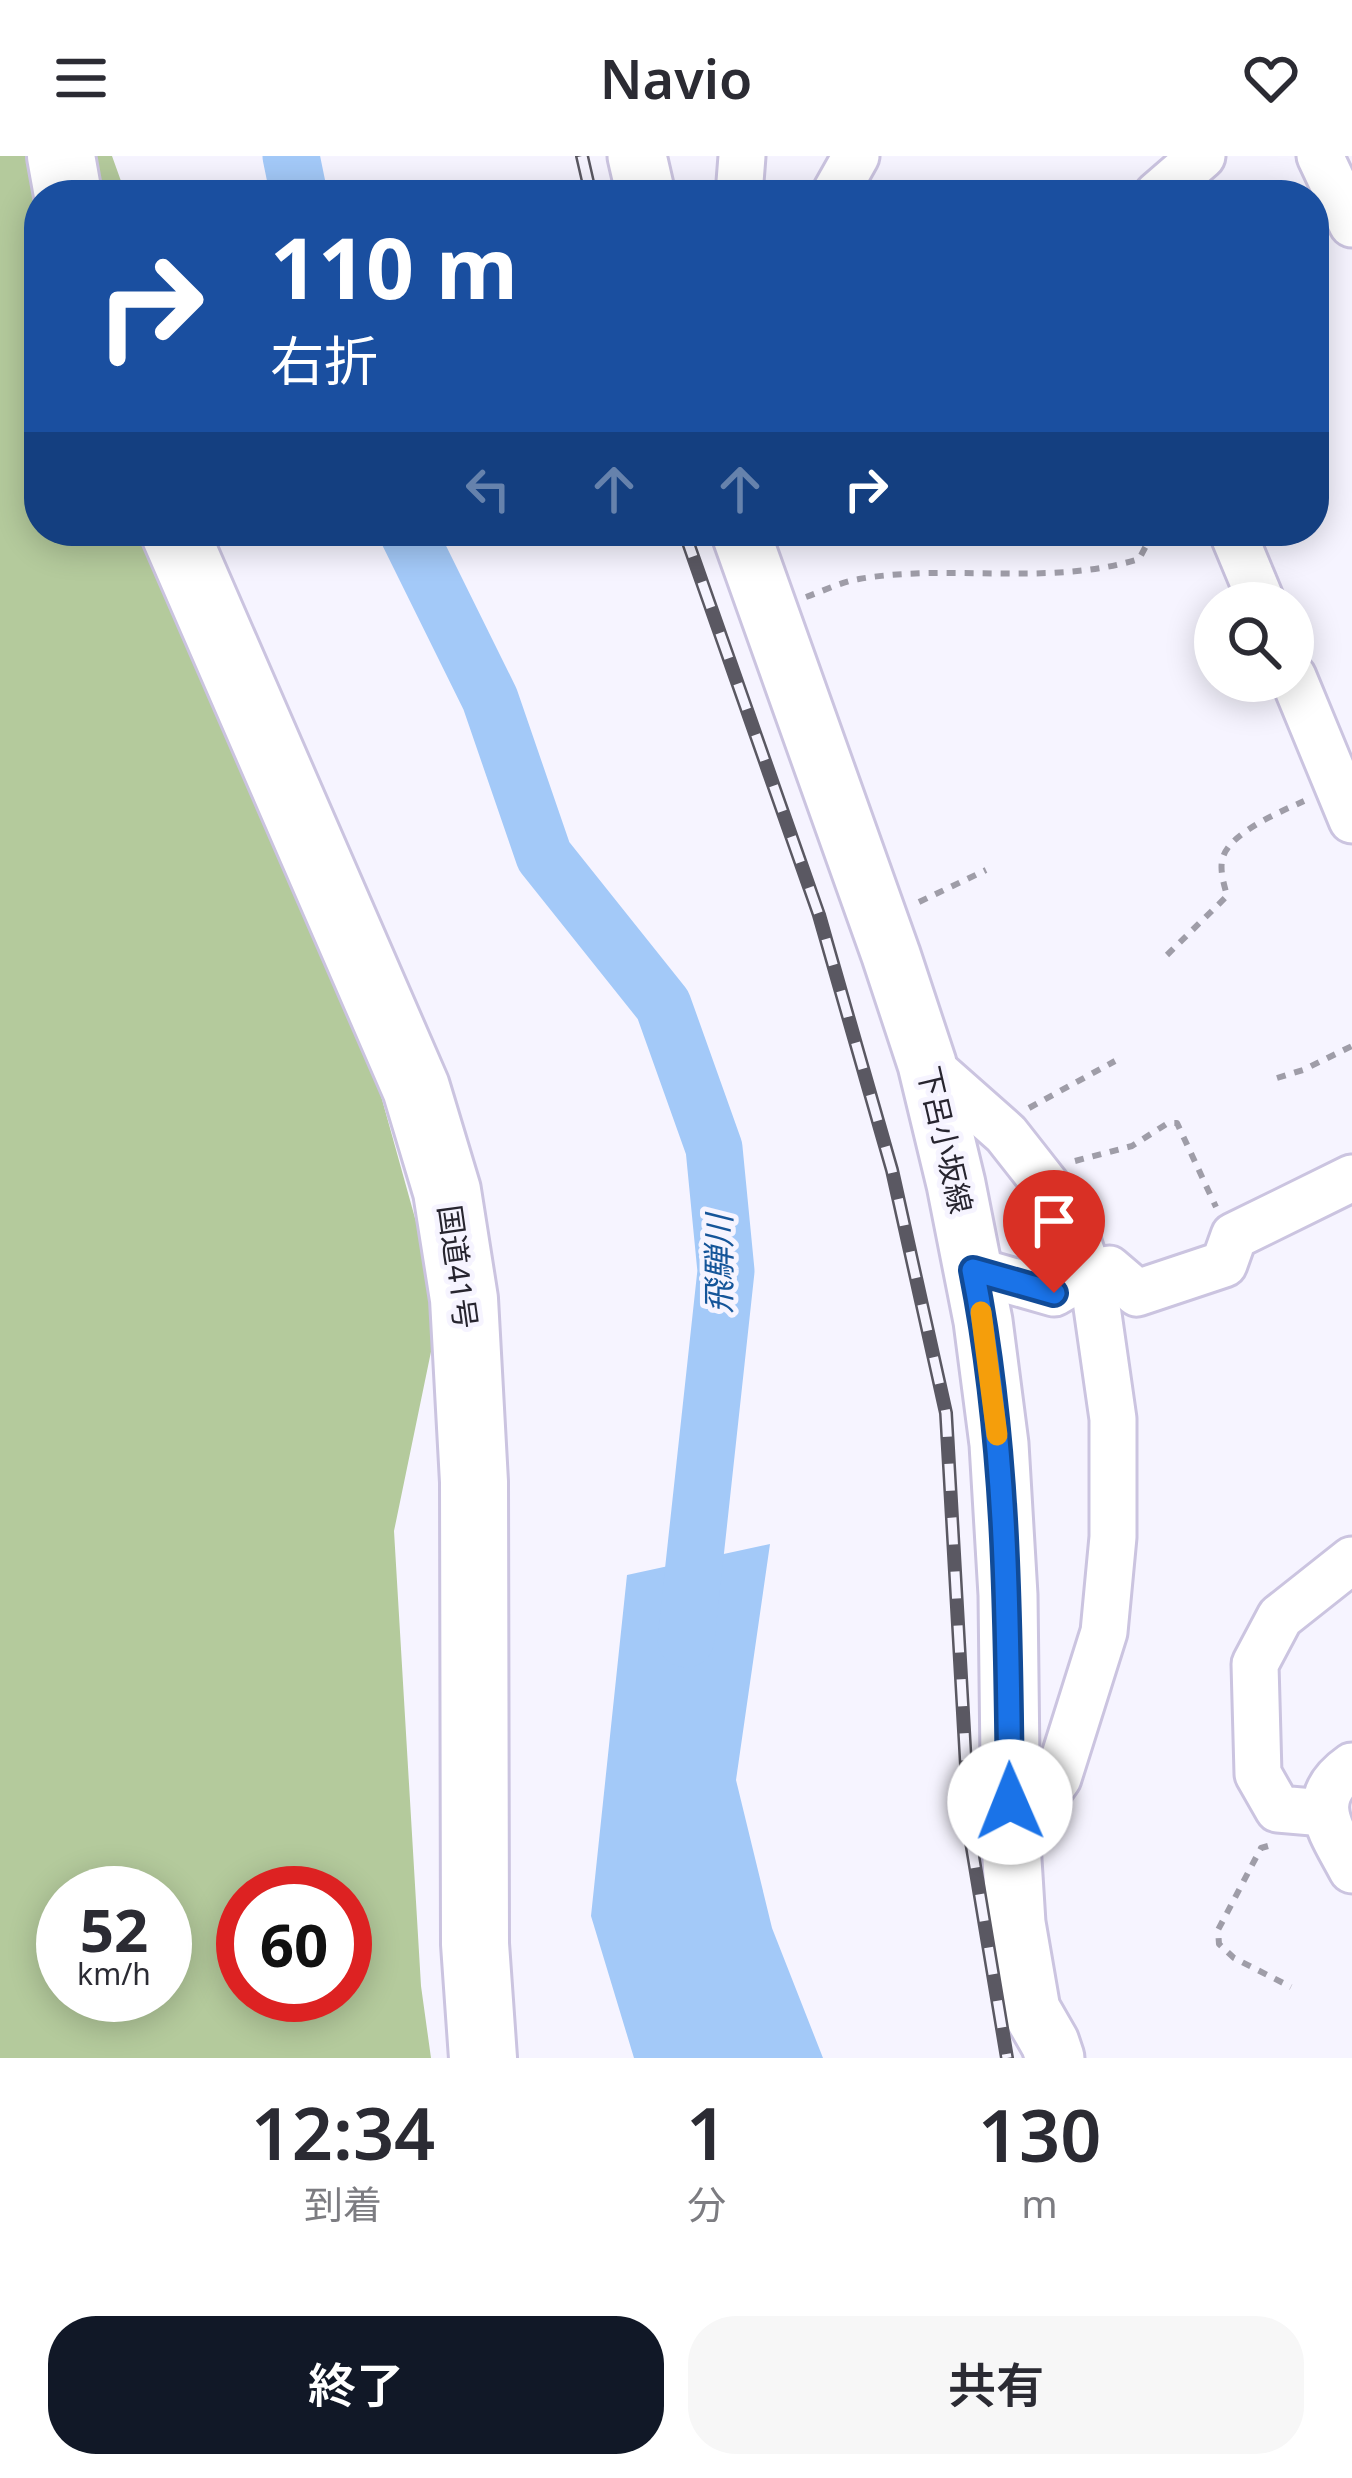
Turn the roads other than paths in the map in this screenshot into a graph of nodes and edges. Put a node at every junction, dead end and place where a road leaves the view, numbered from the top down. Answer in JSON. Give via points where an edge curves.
{"nodes":[{"id":1,"x":1202,"y":156,"type":"edge"},
{"id":2,"x":1320,"y":156,"type":"edge"},
{"id":3,"x":1174,"y":180,"type":"edge"},
{"id":4,"x":1352,"y":224,"type":"edge"},
{"id":5,"x":181,"y":546,"type":"edge"},
{"id":6,"x":745,"y":546,"type":"edge"},
{"id":7,"x":1238,"y":546,"type":"edge"},
{"id":8,"x":1253,"y":582,"type":"edge"},
{"id":9,"x":1303,"y":702,"type":"edge"},
{"id":10,"x":1345,"y":803,"type":"edge"},
{"id":11,"x":927,"y":1064,"type":"junction"},
{"id":12,"x":1352,"y":1178,"type":"edge"},
{"id":13,"x":973,"y":1270,"type":"junction"},
{"id":14,"x":1088,"y":1273,"type":"junction"},
{"id":15,"x":1352,"y":1560,"type":"edge"},
{"id":16,"x":1352,"y":1766,"type":"edge"},
{"id":17,"x":1011,"y":1844,"type":"junction"},
{"id":18,"x":1340,"y":1845,"type":"edge"},
{"id":19,"x":1064,"y":2053,"type":"edge"},
{"id":20,"x":483,"y":2058,"type":"edge"}],
"edges":[{"from":1,"to":3,"type":"street"},
{"from":2,"to":4,"type":"street"},
{"from":5,"to":20,"type":"highway","name":"国道41号","via":[[416,1088],[447,1192],[464,1299],[474,1483],[475,1944]]},
{"from":6,"to":11,"type":"main road","name":"下呂小坂線"},
{"from":7,"to":8,"type":"street"},
{"from":9,"to":10,"type":"street"},
{"from":11,"to":13,"type":"main road","name":"下呂小坂線"},
{"from":11,"to":14,"type":"street","via":[[999,1128],[1068,1213]]},
{"from":12,"to":14,"type":"street","via":[[1234,1236],[1224,1264],[1138,1293],[1108,1269]]},
{"from":13,"to":14,"type":"street","via":[[1054,1293]]},
{"from":13,"to":17,"type":"main road","name":"下呂小坂線","via":[[1000,1466]]},
{"from":14,"to":17,"type":"street","via":[[1113,1419],[1104,1632],[1058,1778]]},
{"from":15,"to":18,"type":"street","via":[[1280,1617],[1255,1664],[1258,1774],[1278,1809]]},
{"from":16,"to":18,"type":"street","via":[[1326,1793]]},
{"from":17,"to":19,"type":"main road","name":"下呂小坂線","via":[[1030,2009]]}]}
